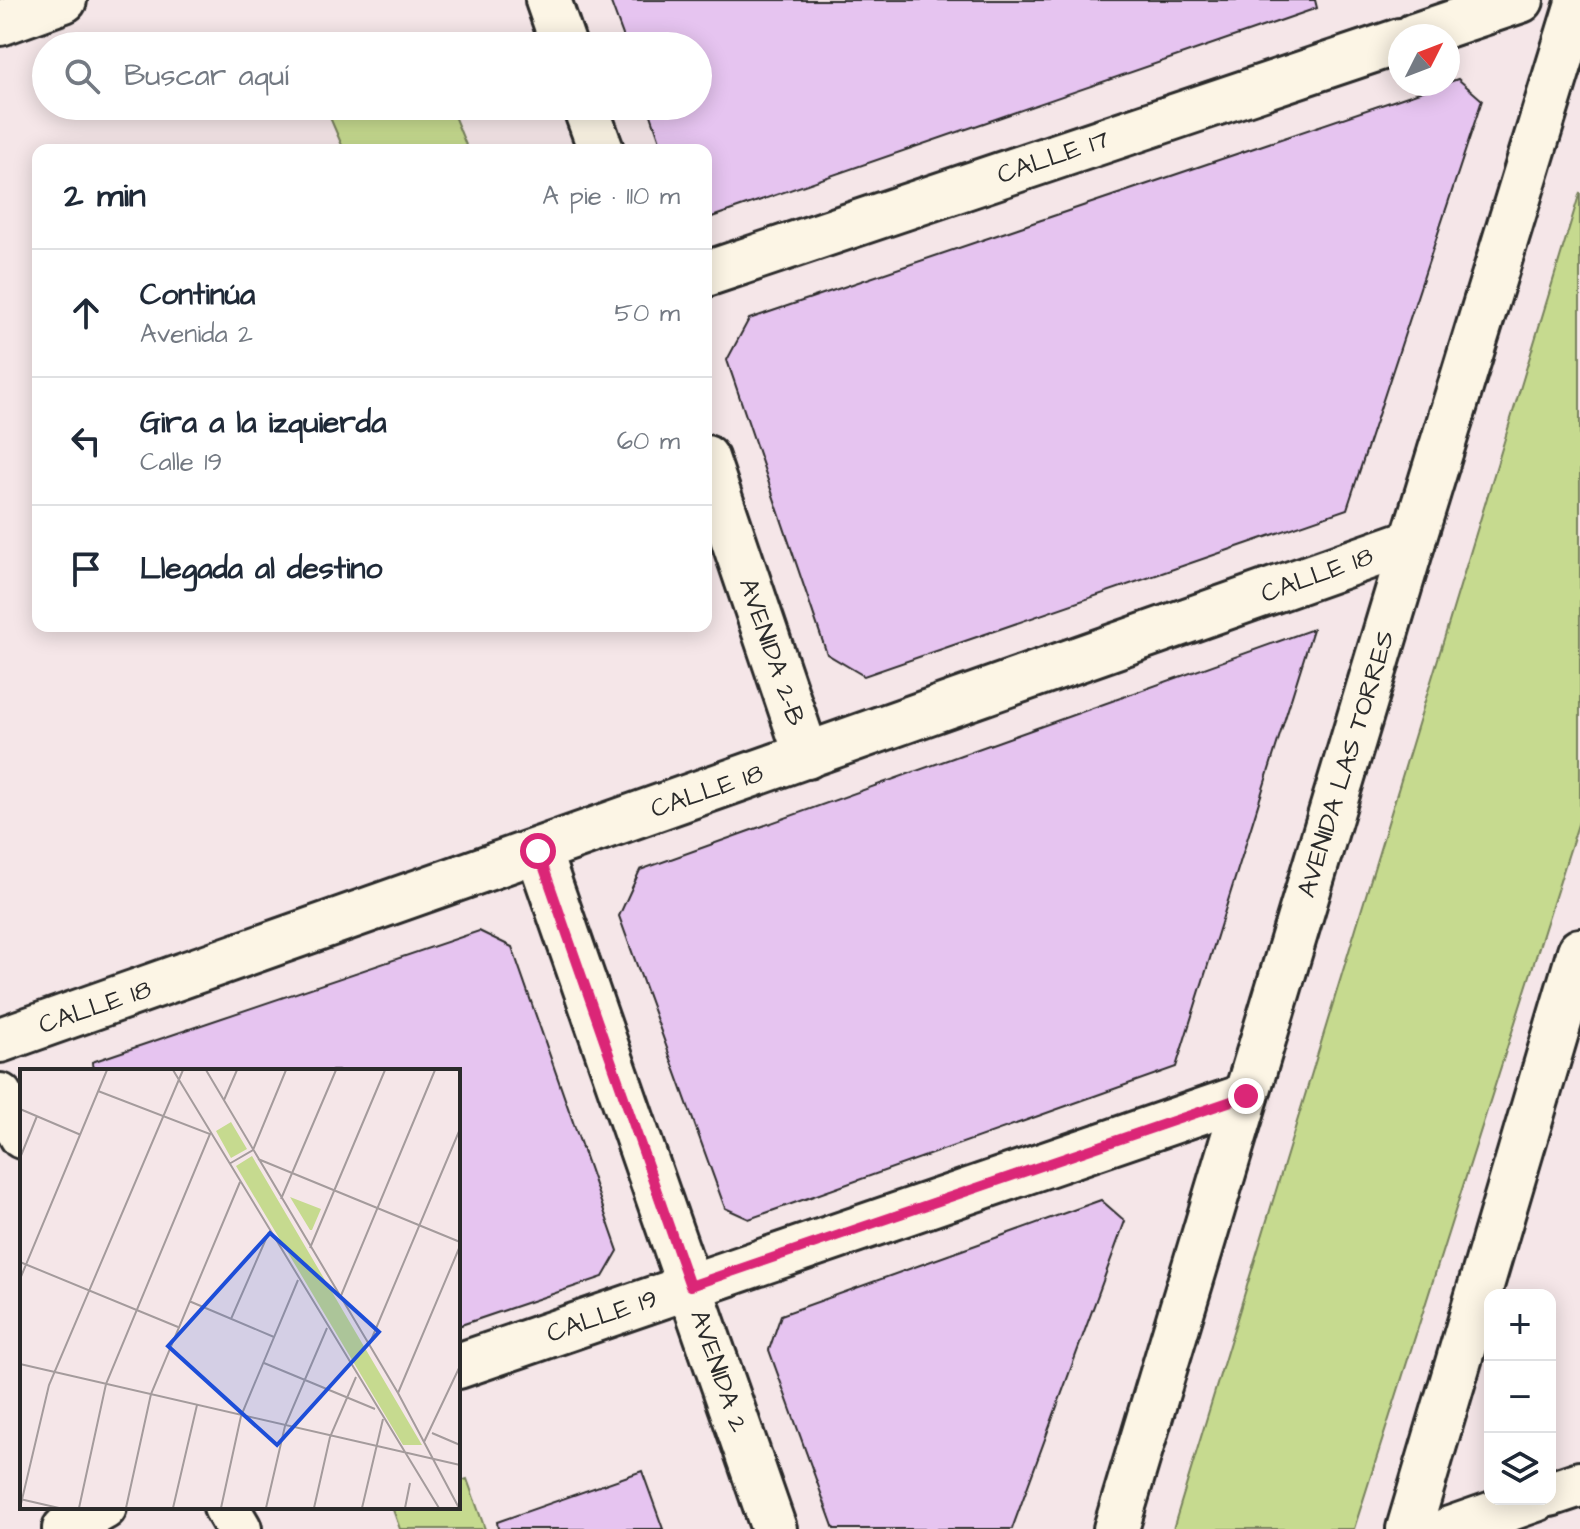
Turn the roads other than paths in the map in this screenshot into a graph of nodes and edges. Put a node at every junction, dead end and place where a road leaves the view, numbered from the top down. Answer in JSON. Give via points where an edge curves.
{"nodes":[{"id":1,"x":64,"y":0,"type":"edge"},
{"id":2,"x":548,"y":0,"type":"edge"},
{"id":3,"x":1521,"y":0,"type":"edge"},
{"id":4,"x":1579,"y":0,"type":"edge"},
{"id":5,"x":0,"y":23,"type":"edge"},
{"id":6,"x":1450,"y":24,"type":"edge"},
{"id":7,"x":559,"y":32,"type":"edge"},
{"id":8,"x":1388,"y":45,"type":"edge"},
{"id":9,"x":590,"y":120,"type":"edge"},
{"id":10,"x":599,"y":144,"type":"edge"},
{"id":11,"x":712,"y":272,"type":"edge"},
{"id":12,"x":712,"y":476,"type":"edge"},
{"id":13,"x":1413,"y":541,"type":"junction"},
{"id":14,"x":807,"y":756,"type":"junction"},
{"id":15,"x":538,"y":851,"type":"junction"},
{"id":16,"x":1577,"y":972,"type":"edge"},
{"id":17,"x":0,"y":1040,"type":"edge"},
{"id":18,"x":0,"y":1096,"type":"edge"},
{"id":19,"x":1246,"y":1096,"type":"junction"},
{"id":20,"x":20,"y":1132,"type":"edge"},
{"id":21,"x":690,"y":1286,"type":"junction"},
{"id":22,"x":460,"y":1365,"type":"edge"},
{"id":23,"x":1580,"y":1484,"type":"edge"},
{"id":24,"x":1556,"y":1492,"type":"edge"},
{"id":25,"x":1519,"y":1505,"type":"edge"},
{"id":26,"x":100,"y":1509,"type":"edge"},
{"id":27,"x":227,"y":1509,"type":"edge"},
{"id":28,"x":65,"y":1529,"type":"edge"},
{"id":29,"x":239,"y":1529,"type":"edge"},
{"id":30,"x":774,"y":1529,"type":"edge"},
{"id":31,"x":1116,"y":1529,"type":"edge"},
{"id":32,"x":1409,"y":1529,"type":"edge"},
{"id":33,"x":1450,"y":1529,"type":"edge"}],
"edges":[{"from":1,"to":5,"type":"street"},
{"from":2,"to":7,"type":"street"},
{"from":3,"to":6,"type":"street"},
{"from":4,"to":13,"type":"street","name":"AVENIDA LAS TORRES"},
{"from":8,"to":11,"type":"street","name":"CALLE 17"},
{"from":9,"to":10,"type":"street"},
{"from":12,"to":14,"type":"street","name":"AVENIDA 2-B"},
{"from":13,"to":14,"type":"street","name":"CALLE 18"},
{"from":13,"to":19,"type":"street","name":"AVENIDA LAS TORRES"},
{"from":14,"to":15,"type":"street","name":"CALLE 18"},
{"from":15,"to":17,"type":"street","name":"CALLE 18"},
{"from":15,"to":21,"type":"street","name":"AVENIDA 2"},
{"from":16,"to":32,"type":"street"},
{"from":18,"to":20,"type":"street"},
{"from":19,"to":21,"type":"street","name":"CALLE 19"},
{"from":19,"to":31,"type":"street","name":"AVENIDA LAS TORRES"},
{"from":21,"to":22,"type":"street","name":"CALLE 19"},
{"from":21,"to":30,"type":"street","name":"AVENIDA 2"},
{"from":23,"to":24,"type":"street"},
{"from":25,"to":33,"type":"street"},
{"from":26,"to":28,"type":"street"},
{"from":27,"to":29,"type":"street"}]}
